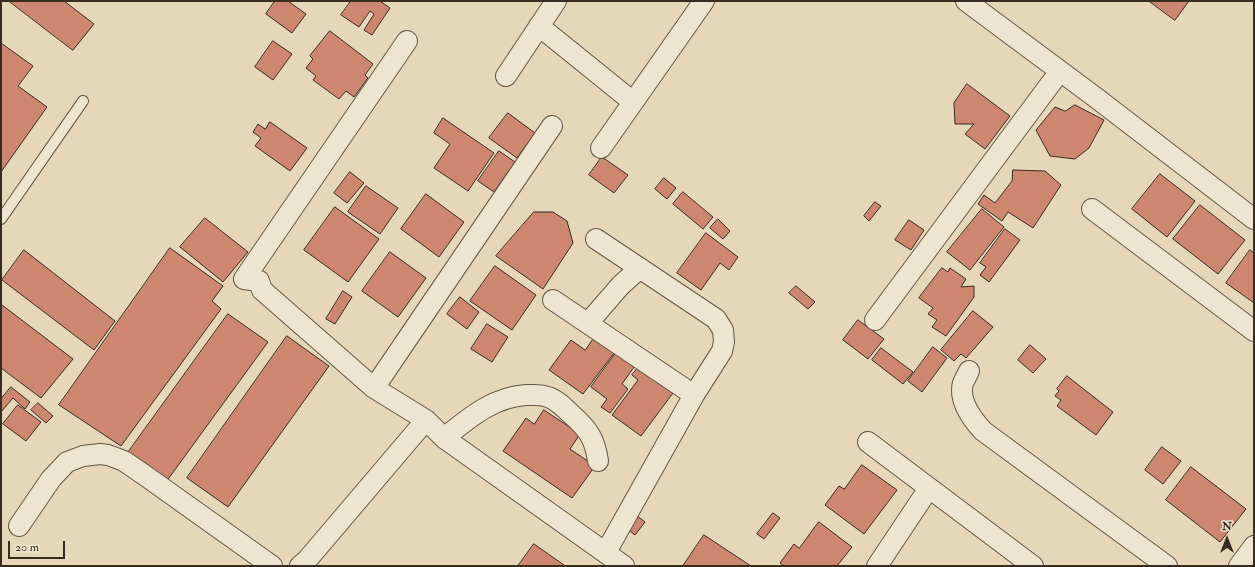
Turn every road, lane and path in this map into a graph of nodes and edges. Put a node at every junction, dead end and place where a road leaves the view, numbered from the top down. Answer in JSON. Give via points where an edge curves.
{"nodes":[{"id":1,"x":556,"y":1,"type":"edge"},
{"id":2,"x":704,"y":1,"type":"edge"},
{"id":3,"x":966,"y":1,"type":"edge"},
{"id":4,"x":539,"y":26,"type":"junction"},
{"id":5,"x":407,"y":41,"type":"dead end"},
{"id":6,"x":1060,"y":71,"type":"junction"},
{"id":7,"x":506,"y":76,"type":"dead end"},
{"id":8,"x":83,"y":101,"type":"dead end"},
{"id":9,"x":633,"y":102,"type":"junction"},
{"id":10,"x":552,"y":126,"type":"dead end"},
{"id":11,"x":601,"y":148,"type":"dead end"},
{"id":12,"x":1092,"y":209,"type":"dead end"},
{"id":13,"x":1,"y":219,"type":"edge"},
{"id":14,"x":1254,"y":219,"type":"edge"},
{"id":15,"x":596,"y":239,"type":"dead end"},
{"id":16,"x":640,"y":268,"type":"junction"},
{"id":17,"x":553,"y":300,"type":"dead end"},
{"id":18,"x":875,"y":320,"type":"dead end"},
{"id":19,"x":588,"y":323,"type":"junction"},
{"id":20,"x":1254,"y":331,"type":"edge"},
{"id":21,"x":968,"y":371,"type":"dead end"},
{"id":22,"x":374,"y":388,"type":"junction"},
{"id":23,"x":694,"y":395,"type":"junction"},
{"id":24,"x":426,"y":420,"type":"junction"},
{"id":25,"x":444,"y":438,"type":"junction"},
{"id":26,"x":868,"y":442,"type":"dead end"},
{"id":27,"x":598,"y":461,"type":"dead end"},
{"id":28,"x":929,"y":488,"type":"junction"},
{"id":29,"x":19,"y":526,"type":"dead end"},
{"id":30,"x":1254,"y":546,"type":"edge"},
{"id":31,"x":606,"y":552,"type":"junction"},
{"id":32,"x":1026,"y":564,"type":"edge"},
{"id":33,"x":272,"y":566,"type":"edge"},
{"id":34,"x":300,"y":566,"type":"edge"},
{"id":35,"x":624,"y":566,"type":"edge"},
{"id":36,"x":877,"y":566,"type":"edge"},
{"id":37,"x":1167,"y":566,"type":"edge"},
{"id":38,"x":1239,"y":566,"type":"edge"}],
"edges":[{"from":1,"to":4,"type":"street"},
{"from":2,"to":9,"type":"street"},
{"from":3,"to":6,"type":"street"},
{"from":4,"to":7,"type":"street"},
{"from":4,"to":9,"type":"street"},
{"from":5,"to":22,"type":"street","via":[[244,279],[259,281],[262,290]]},
{"from":6,"to":14,"type":"street"},
{"from":6,"to":18,"type":"street"},
{"from":8,"to":13,"type":"lane"},
{"from":9,"to":11,"type":"street"},
{"from":10,"to":22,"type":"street"},
{"from":12,"to":20,"type":"street"},
{"from":15,"to":16,"type":"street"},
{"from":16,"to":19,"type":"street","via":[[621,285]]},
{"from":16,"to":23,"type":"street","via":[[716,319],[723,330],[722,352]]},
{"from":17,"to":19,"type":"street"},
{"from":19,"to":23,"type":"street"},
{"from":21,"to":37,"type":"street","via":[[963,384],[965,406],[983,431]]},
{"from":22,"to":24,"type":"street"},
{"from":23,"to":31,"type":"street"},
{"from":24,"to":25,"type":"street"},
{"from":24,"to":34,"type":"street"},
{"from":25,"to":27,"type":"street","via":[[479,411],[499,401],[514,396],[547,396],[558,402],[590,433],[595,442]]},
{"from":25,"to":31,"type":"street"},
{"from":26,"to":28,"type":"street"},
{"from":28,"to":32,"type":"street"},
{"from":28,"to":36,"type":"street"},
{"from":29,"to":33,"type":"street","via":[[67,462],[83,456],[108,455],[124,461]]},
{"from":30,"to":38,"type":"street"},
{"from":31,"to":35,"type":"street"}]}
